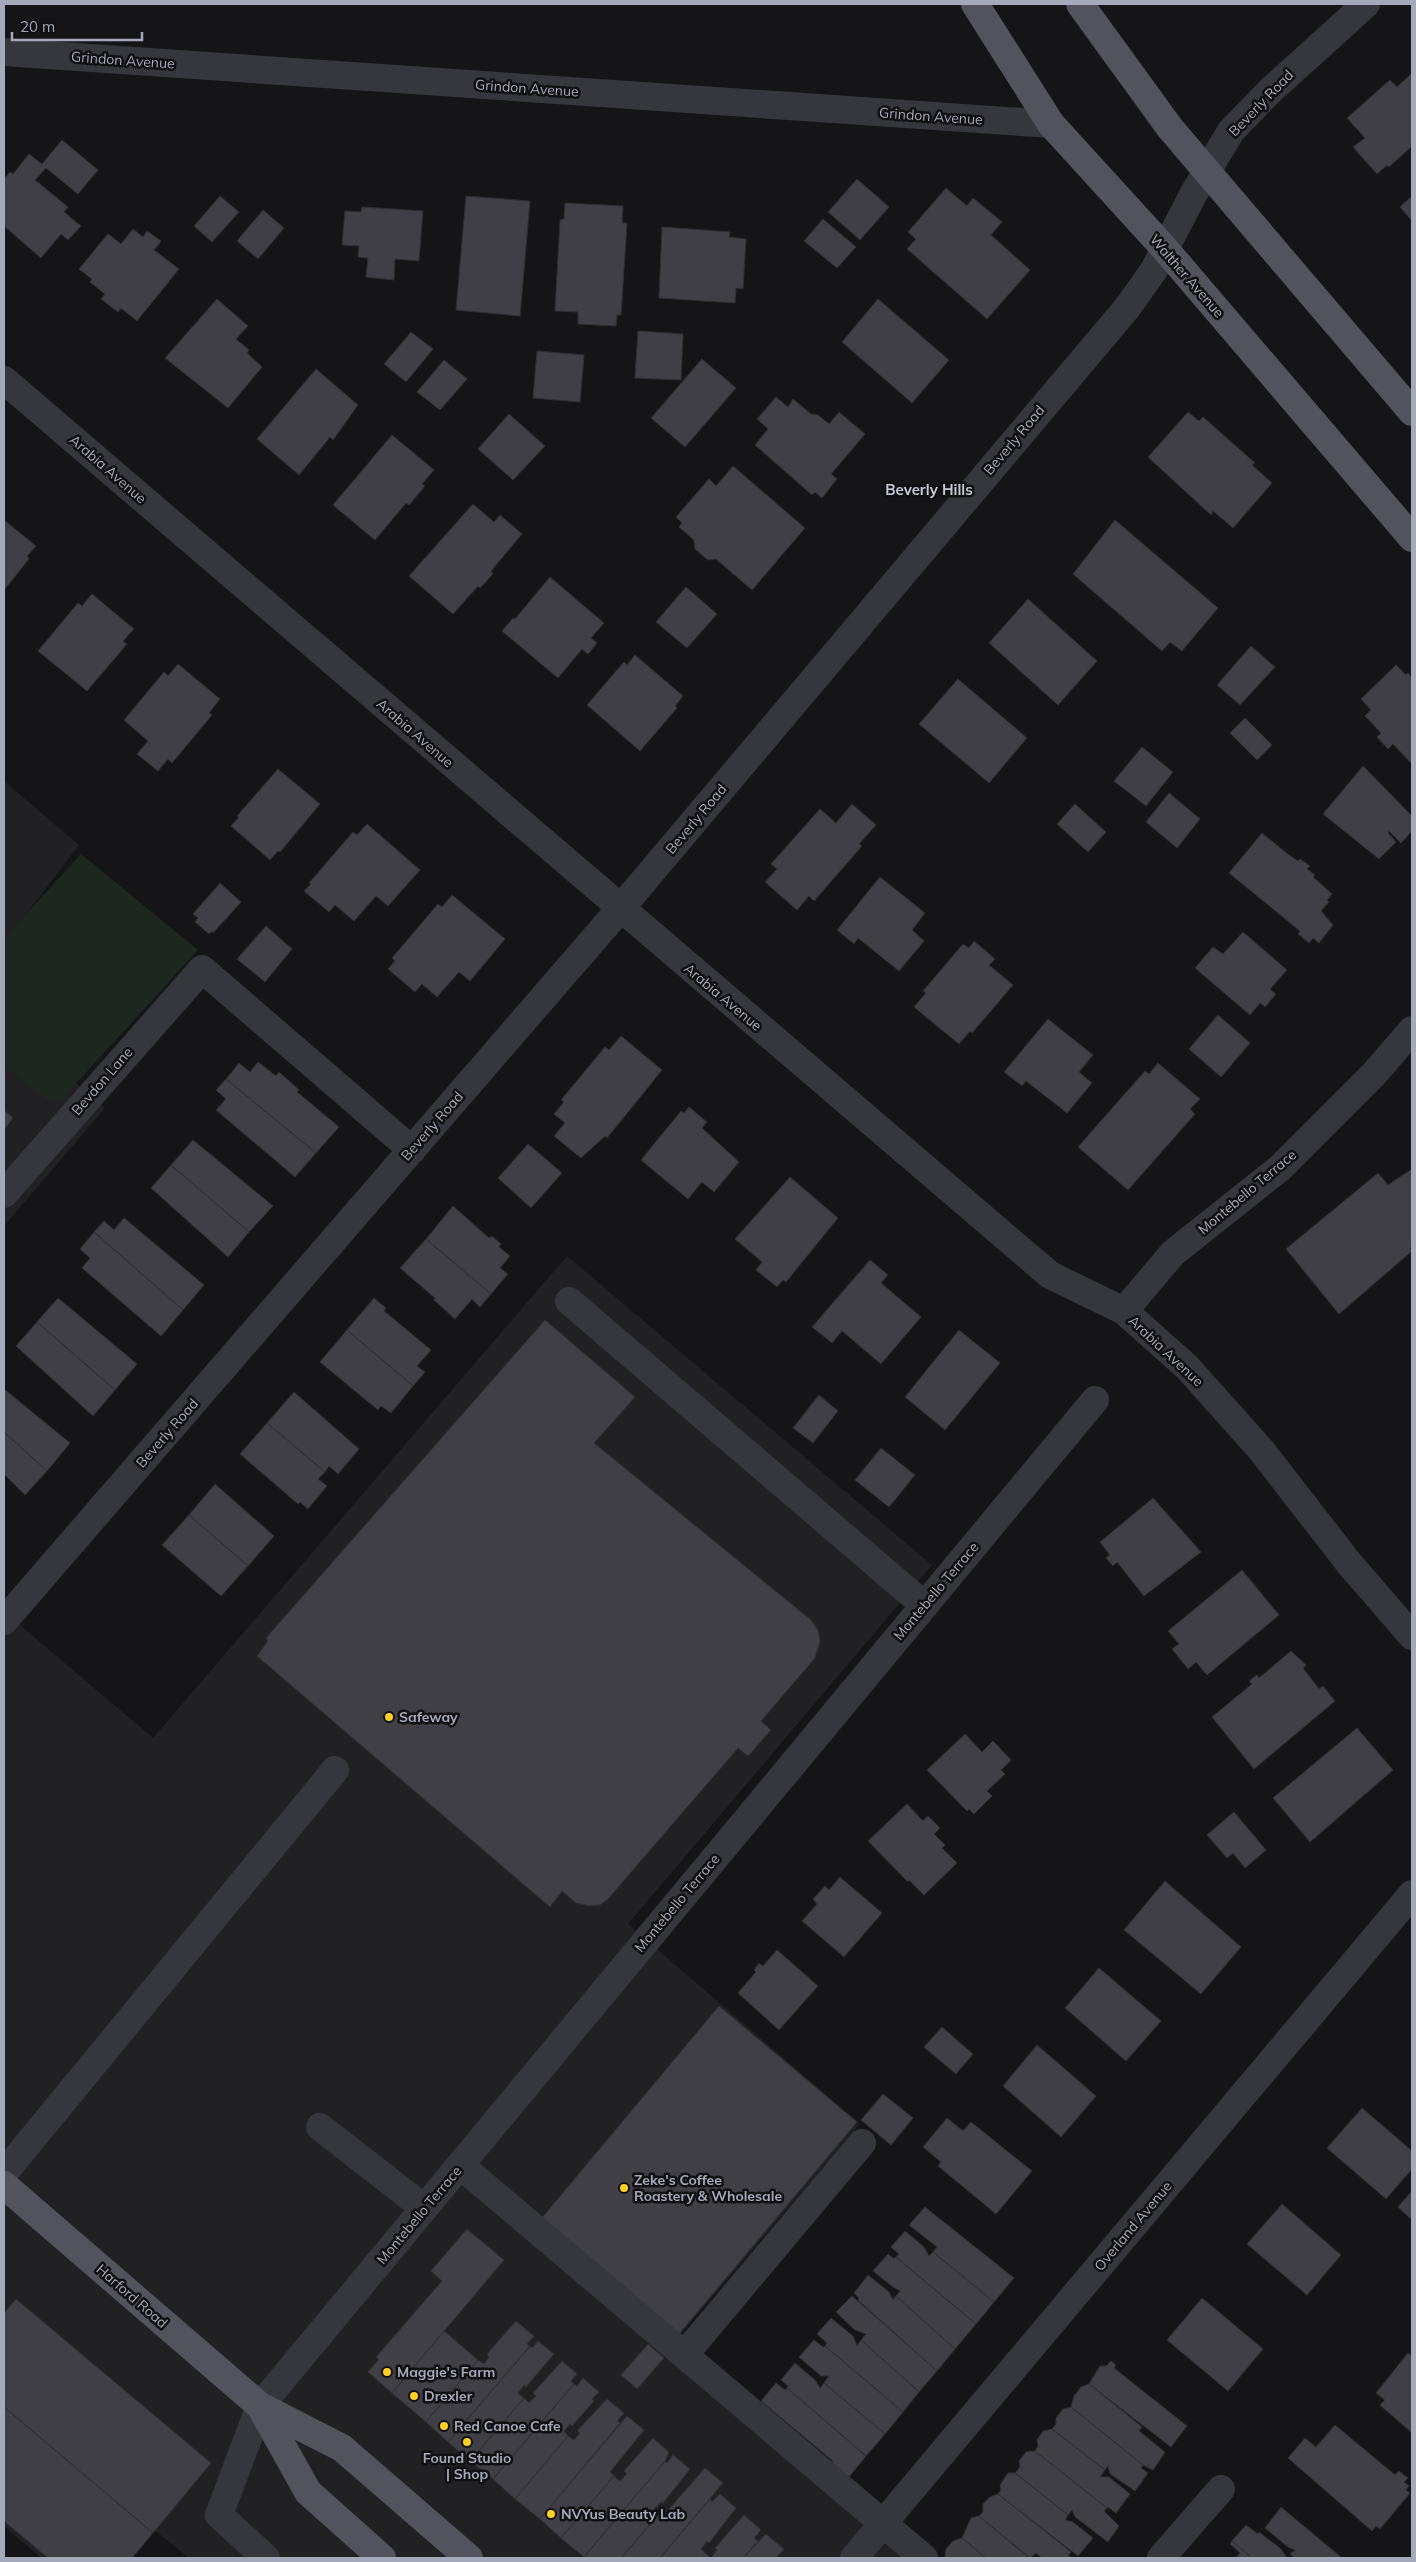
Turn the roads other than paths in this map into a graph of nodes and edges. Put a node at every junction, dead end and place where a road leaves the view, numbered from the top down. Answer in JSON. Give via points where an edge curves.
{"nodes":[{"id":1,"x":975,"y":4,"type":"edge"},
{"id":2,"x":1080,"y":4,"type":"edge"},
{"id":3,"x":1366,"y":4,"type":"edge"},
{"id":4,"x":4,"y":52,"type":"edge"},
{"id":5,"x":1051,"y":124,"type":"junction"},
{"id":6,"x":1207,"y":172,"type":"junction"},
{"id":7,"x":1165,"y":249,"type":"junction"},
{"id":8,"x":4,"y":380,"type":"edge"},
{"id":9,"x":1412,"y":412,"type":"edge"},
{"id":10,"x":1412,"y":538,"type":"edge"},
{"id":11,"x":620,"y":909,"type":"junction"},
{"id":12,"x":1412,"y":1030,"type":"edge"},
{"id":13,"x":412,"y":1150,"type":"junction"},
{"id":14,"x":4,"y":1194,"type":"edge"},
{"id":15,"x":569,"y":1301,"type":"dead end"},
{"id":16,"x":1124,"y":1311,"type":"junction"},
{"id":17,"x":1095,"y":1400,"type":"dead end"},
{"id":18,"x":924,"y":1605,"type":"junction"},
{"id":19,"x":4,"y":1622,"type":"edge"},
{"id":20,"x":1412,"y":1636,"type":"edge"},
{"id":21,"x":335,"y":1770,"type":"dead end"},
{"id":22,"x":1412,"y":1894,"type":"edge"},
{"id":23,"x":320,"y":2127,"type":"dead end"},
{"id":24,"x":862,"y":2143,"type":"dead end"},
{"id":25,"x":460,"y":2165,"type":"junction"},
{"id":26,"x":4,"y":2173,"type":"edge"},
{"id":27,"x":4,"y":2185,"type":"edge"},
{"id":28,"x":424,"y":2208,"type":"junction"},
{"id":29,"x":685,"y":2354,"type":"junction"},
{"id":30,"x":260,"y":2406,"type":"junction"},
{"id":31,"x":1221,"y":2489,"type":"dead end"},
{"id":32,"x":884,"y":2523,"type":"junction"},
{"id":33,"x":266,"y":2558,"type":"edge"},
{"id":34,"x":382,"y":2558,"type":"edge"},
{"id":35,"x":469,"y":2558,"type":"edge"},
{"id":36,"x":854,"y":2558,"type":"edge"},
{"id":37,"x":924,"y":2558,"type":"edge"},
{"id":38,"x":1161,"y":2558,"type":"edge"}],
"edges":[{"from":1,"to":5,"type":"main road","name":"Walther Avenue"},
{"from":2,"to":6,"type":"main road","via":[[1170,128]]},
{"from":3,"to":6,"type":"street","name":"Beverly Road","via":[[1231,131]]},
{"from":4,"to":5,"type":"street","name":"Grindon Avenue"},
{"from":5,"to":7,"type":"main road","name":"Walther Avenue"},
{"from":6,"to":7,"type":"street","name":"Beverly Road"},
{"from":6,"to":9,"type":"main road"},
{"from":7,"to":10,"type":"main road","name":"Walther Avenue"},
{"from":7,"to":11,"type":"street","name":"Beverly Road","via":[[1127,308]]},
{"from":8,"to":11,"type":"street","name":"Arabia Avenue"},
{"from":11,"to":13,"type":"street","name":"Beverly Road"},
{"from":11,"to":16,"type":"street","name":"Arabia Avenue","via":[[1050,1275]]},
{"from":12,"to":16,"type":"street","name":"Montebello Terrace","via":[[1374,1074],[1280,1168],[1173,1253]]},
{"from":13,"to":14,"type":"street","name":"Bevdon Lane","via":[[202,969]]},
{"from":13,"to":19,"type":"street","name":"Beverly Road"},
{"from":15,"to":18,"type":"street"},
{"from":16,"to":20,"type":"street","name":"Arabia Avenue","via":[[1187,1367],[1255,1444],[1348,1562]]},
{"from":17,"to":18,"type":"street","name":"Montebello Terrace"},
{"from":18,"to":25,"type":"street","name":"Montebello Terrace"},
{"from":21,"to":26,"type":"street"},
{"from":22,"to":32,"type":"street","name":"Overland Avenue"},
{"from":23,"to":28,"type":"street"},
{"from":24,"to":29,"type":"street"},
{"from":25,"to":28,"type":"street","name":"Montebello Terrace"},
{"from":25,"to":29,"type":"street"},
{"from":27,"to":30,"type":"main road","name":"Harford Road"},
{"from":28,"to":30,"type":"street","name":"Montebello Terrace"},
{"from":29,"to":32,"type":"street"},
{"from":30,"to":33,"type":"street","name":"Montebello Terrace","via":[[220,2515]]},
{"from":30,"to":34,"type":"main road","name":"Harford Road","via":[[308,2492]]},
{"from":30,"to":35,"type":"main road","name":"Harford Road","via":[[342,2448]]},
{"from":31,"to":38,"type":"street"},
{"from":32,"to":36,"type":"street","name":"Overland Avenue"},
{"from":32,"to":37,"type":"street"}]}
